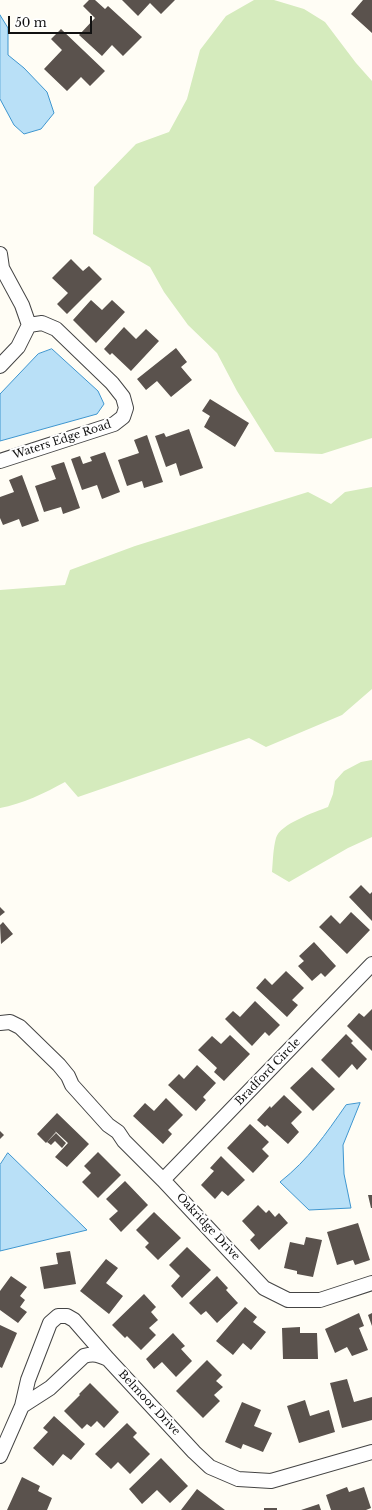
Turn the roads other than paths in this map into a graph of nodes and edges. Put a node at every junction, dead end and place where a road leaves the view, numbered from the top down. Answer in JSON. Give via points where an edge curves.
{"nodes":[{"id":1,"x":0,"y":254,"type":"edge"},
{"id":2,"x":29,"y":325,"type":"junction"},
{"id":3,"x":0,"y":366,"type":"edge"},
{"id":4,"x":0,"y":461,"type":"edge"},
{"id":5,"x":372,"y":964,"type":"edge"},
{"id":6,"x":0,"y":1023,"type":"edge"},
{"id":7,"x":163,"y":1180,"type":"junction"},
{"id":8,"x":372,"y":1283,"type":"edge"},
{"id":9,"x":108,"y":1359,"type":"junction"},
{"id":10,"x":22,"y":1406,"type":"junction"},
{"id":11,"x":372,"y":1452,"type":"edge"},
{"id":12,"x":0,"y":1456,"type":"edge"}],
"edges":[{"from":1,"to":2,"type":"street","via":[[2,268],[22,305]]},
{"from":2,"to":3,"type":"street","via":[[18,347]]},
{"from":2,"to":4,"type":"street","name":"Waters Edge Road","via":[[42,323],[56,329],[112,383],[123,397],[126,408],[122,417],[114,424]]},
{"from":5,"to":7,"type":"street","name":"Bradford Circle"},
{"from":6,"to":7,"type":"street","name":"Oakridge Drive","via":[[10,1022],[20,1027],[59,1065],[72,1085],[108,1125],[118,1132]]},
{"from":7,"to":8,"type":"street","name":"Oakridge Drive","via":[[264,1288],[288,1300],[320,1300]]},
{"from":9,"to":10,"type":"street","via":[[92,1354],[84,1356],[50,1388]]},
{"from":9,"to":10,"type":"street","name":"Belmoor Drive","via":[[74,1320],[67,1316],[58,1316],[50,1323],[28,1380]]},
{"from":9,"to":11,"type":"street","name":"Belmoor Drive","via":[[210,1467],[238,1479],[271,1481]]},
{"from":10,"to":12,"type":"street","name":"Belmoor Drive"}]}
